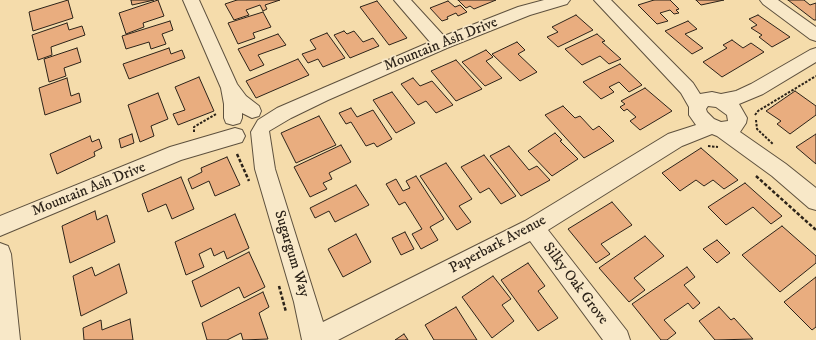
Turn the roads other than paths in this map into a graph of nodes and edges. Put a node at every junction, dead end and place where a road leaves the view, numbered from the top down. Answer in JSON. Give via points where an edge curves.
{"nodes":[{"id":1,"x":191,"y":0,"type":"edge"},
{"id":2,"x":402,"y":0,"type":"edge"},
{"id":3,"x":562,"y":0,"type":"edge"},
{"id":4,"x":602,"y":0,"type":"edge"},
{"id":5,"x":768,"y":0,"type":"edge"},
{"id":6,"x":816,"y":35,"type":"edge"},
{"id":7,"x":441,"y":44,"type":"junction"},
{"id":8,"x":816,"y":54,"type":"edge"},
{"id":9,"x":718,"y":118,"type":"junction"},
{"id":10,"x":247,"y":125,"type":"junction"},
{"id":11,"x":816,"y":201,"type":"edge"},
{"id":12,"x":0,"y":226,"type":"edge"},
{"id":13,"x":533,"y":228,"type":"junction"},
{"id":14,"x":0,"y":254,"type":"edge"},
{"id":15,"x":8,"y":340,"type":"edge"},
{"id":16,"x":315,"y":340,"type":"edge"},
{"id":17,"x":618,"y":340,"type":"edge"}],
"edges":[{"from":1,"to":10,"type":"street","via":[[230,88],[233,104]]},
{"from":2,"to":7,"type":"street"},
{"from":3,"to":7,"type":"street","name":"Mountain Ash Drive","via":[[524,11]]},
{"from":4,"to":9,"type":"street"},
{"from":5,"to":6,"type":"street"},
{"from":7,"to":10,"type":"street","name":"Mountain Ash Drive","via":[[284,113]]},
{"from":8,"to":9,"type":"street","via":[[757,89]]},
{"from":9,"to":11,"type":"street"},
{"from":9,"to":13,"type":"street","name":"Paperbark Avenue","via":[[675,140]]},
{"from":10,"to":12,"type":"street","name":"Mountain Ash Drive"},
{"from":10,"to":16,"type":"street","name":"Sugargum Way","via":[[255,150],[265,169],[306,302]]},
{"from":13,"to":16,"type":"street","name":"Paperbark Avenue"},
{"from":13,"to":17,"type":"street","name":"Silky Oak Grove"},
{"from":14,"to":15,"type":"street"}]}
